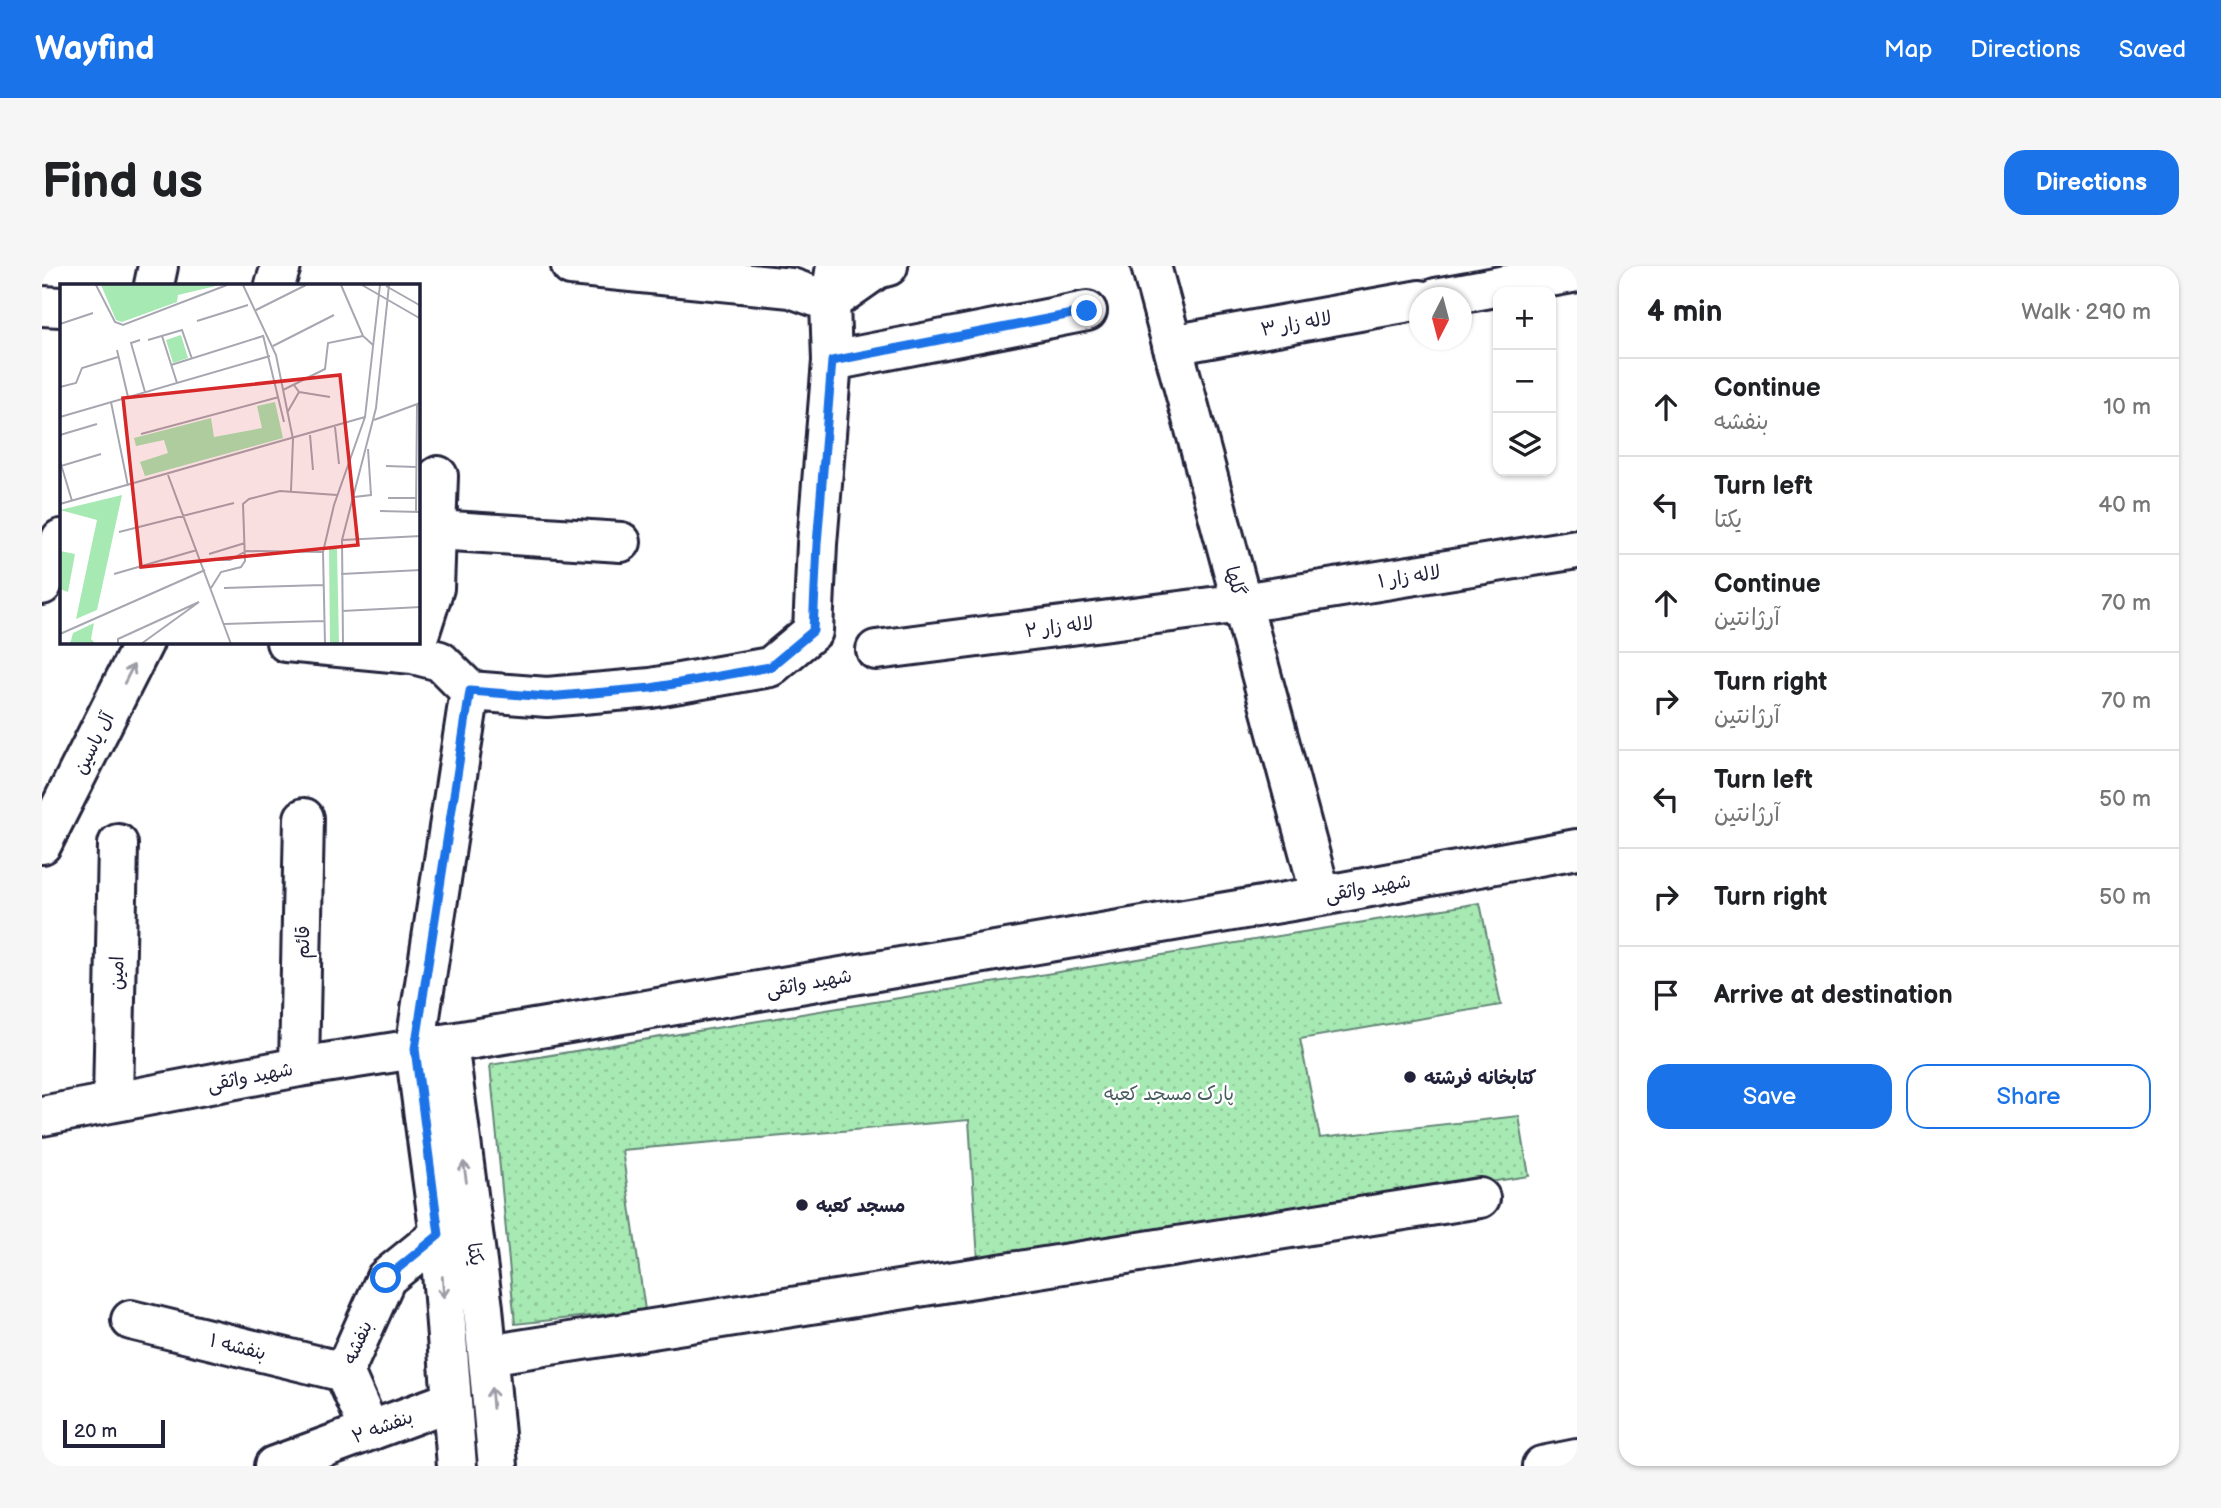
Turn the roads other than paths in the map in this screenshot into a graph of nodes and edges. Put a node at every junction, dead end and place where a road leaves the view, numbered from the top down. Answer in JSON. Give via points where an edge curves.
{"nodes":[{"id":1,"x":158,"y":266,"type":"edge"},
{"id":2,"x":281,"y":266,"type":"edge"},
{"id":3,"x":571,"y":266,"type":"edge"},
{"id":4,"x":888,"y":266,"type":"edge"},
{"id":5,"x":1147,"y":268,"type":"edge"},
{"id":6,"x":1577,"y":272,"type":"edge"},
{"id":7,"x":154,"y":284,"type":"edge"},
{"id":8,"x":275,"y":284,"type":"edge"},
{"id":9,"x":833,"y":284,"type":"edge"},
{"id":10,"x":1472,"y":291,"type":"edge"},
{"id":11,"x":1409,"y":302,"type":"edge"},
{"id":12,"x":42,"y":306,"type":"edge"},
{"id":13,"x":60,"y":307,"type":"edge"},
{"id":14,"x":1087,"y":311,"type":"dead end"},
{"id":15,"x":1172,"y":345,"type":"junction"},
{"id":16,"x":832,"y":361,"type":"junction"},
{"id":17,"x":438,"y":476,"type":"dead end"},
{"id":18,"x":436,"y":530,"type":"junction"},
{"id":19,"x":60,"y":541,"type":"edge"},
{"id":20,"x":621,"y":542,"type":"dead end"},
{"id":21,"x":1577,"y":549,"type":"edge"},
{"id":22,"x":42,"y":585,"type":"edge"},
{"id":23,"x":1242,"y":603,"type":"junction"},
{"id":24,"x":420,"y":632,"type":"edge"},
{"id":25,"x":143,"y":644,"type":"edge"},
{"id":26,"x":373,"y":644,"type":"edge"},
{"id":27,"x":416,"y":645,"type":"edge"},
{"id":28,"x":876,"y":650,"type":"dead end"},
{"id":29,"x":470,"y":691,"type":"junction"},
{"id":30,"x":304,"y":818,"type":"dead end"},
{"id":31,"x":42,"y":844,"type":"edge"},
{"id":32,"x":118,"y":844,"type":"dead end"},
{"id":33,"x":1577,"y":849,"type":"edge"},
{"id":34,"x":1321,"y":896,"type":"junction"},
{"id":35,"x":432,"y":1046,"type":"junction"},
{"id":36,"x":299,"y":1067,"type":"junction"},
{"id":37,"x":113,"y":1102,"type":"junction"},
{"id":38,"x":42,"y":1116,"type":"edge"},
{"id":39,"x":1480,"y":1198,"type":"dead end"},
{"id":40,"x":449,"y":1225,"type":"junction"},
{"id":41,"x":131,"y":1320,"type":"dead end"},
{"id":42,"x":488,"y":1355,"type":"junction"},
{"id":43,"x":344,"y":1373,"type":"junction"},
{"id":44,"x":451,"y":1401,"type":"junction"},
{"id":45,"x":370,"y":1431,"type":"junction"},
{"id":46,"x":1577,"y":1460,"type":"edge"},
{"id":47,"x":274,"y":1466,"type":"edge"},
{"id":48,"x":457,"y":1466,"type":"edge"},
{"id":49,"x":498,"y":1466,"type":"edge"},
{"id":50,"x":1542,"y":1466,"type":"edge"}],
"edges":[{"from":1,"to":7,"type":"street"},
{"from":2,"to":8,"type":"street"},
{"from":3,"to":9,"type":"street","via":[[791,288]]},
{"from":4,"to":9,"type":"street"},
{"from":5,"to":15,"type":"street","name":"گلها"},
{"from":6,"to":10,"type":"street"},
{"from":9,"to":16,"type":"street"},
{"from":11,"to":15,"type":"street","name":"لاله زار ۳"},
{"from":12,"to":13,"type":"street"},
{"from":14,"to":16,"type":"street"},
{"from":15,"to":23,"type":"street","name":"گلها"},
{"from":16,"to":29,"type":"street","via":[[813,631],[770,667],[651,688],[547,697]]},
{"from":17,"to":18,"type":"street"},
{"from":18,"to":20,"type":"street"},
{"from":18,"to":24,"type":"street","via":[[434,588]]},
{"from":19,"to":22,"type":"street"},
{"from":21,"to":23,"type":"street","name":"لاله زار ۱"},
{"from":23,"to":28,"type":"street","name":"لاله زار ۲"},
{"from":23,"to":34,"type":"street","name":"گلها"},
{"from":31,"to":25,"type":"street","name":"آل یاسین","one_way":true},
{"from":26,"to":27,"type":"street"},
{"from":27,"to":29,"type":"street"},
{"from":29,"to":35,"type":"street","name":"یکتا"},
{"from":30,"to":36,"type":"street","name":"قائم"},
{"from":32,"to":37,"type":"street","name":"امین"},
{"from":33,"to":34,"type":"street","name":"شهید واثقی"},
{"from":34,"to":35,"type":"street","name":"شهید واثقی"},
{"from":35,"to":36,"type":"street","name":"شهید واثقی"},
{"from":35,"to":40,"type":"street","name":"یکتا"},
{"from":36,"to":37,"type":"street","name":"شهید واثقی"},
{"from":37,"to":38,"type":"street","name":"شهید واثقی"},
{"from":39,"to":42,"type":"street"},
{"from":40,"to":42,"type":"street","name":"یکتا"},
{"from":40,"to":43,"type":"street","name":"بنفشه","via":[[386,1278]]},
{"from":40,"to":44,"type":"street","name":"یکتا","one_way":true},
{"from":41,"to":43,"type":"street","name":"بنفشه ۱"},
{"from":49,"to":42,"type":"street","name":"یکتا","one_way":true},
{"from":43,"to":45,"type":"street","name":"بنفشه"},
{"from":44,"to":45,"type":"street","name":"بنفشه ۲"},
{"from":44,"to":48,"type":"street","name":"یکتا"},
{"from":45,"to":47,"type":"street","name":"بنفشه ۲"},
{"from":46,"to":50,"type":"street"}]}
